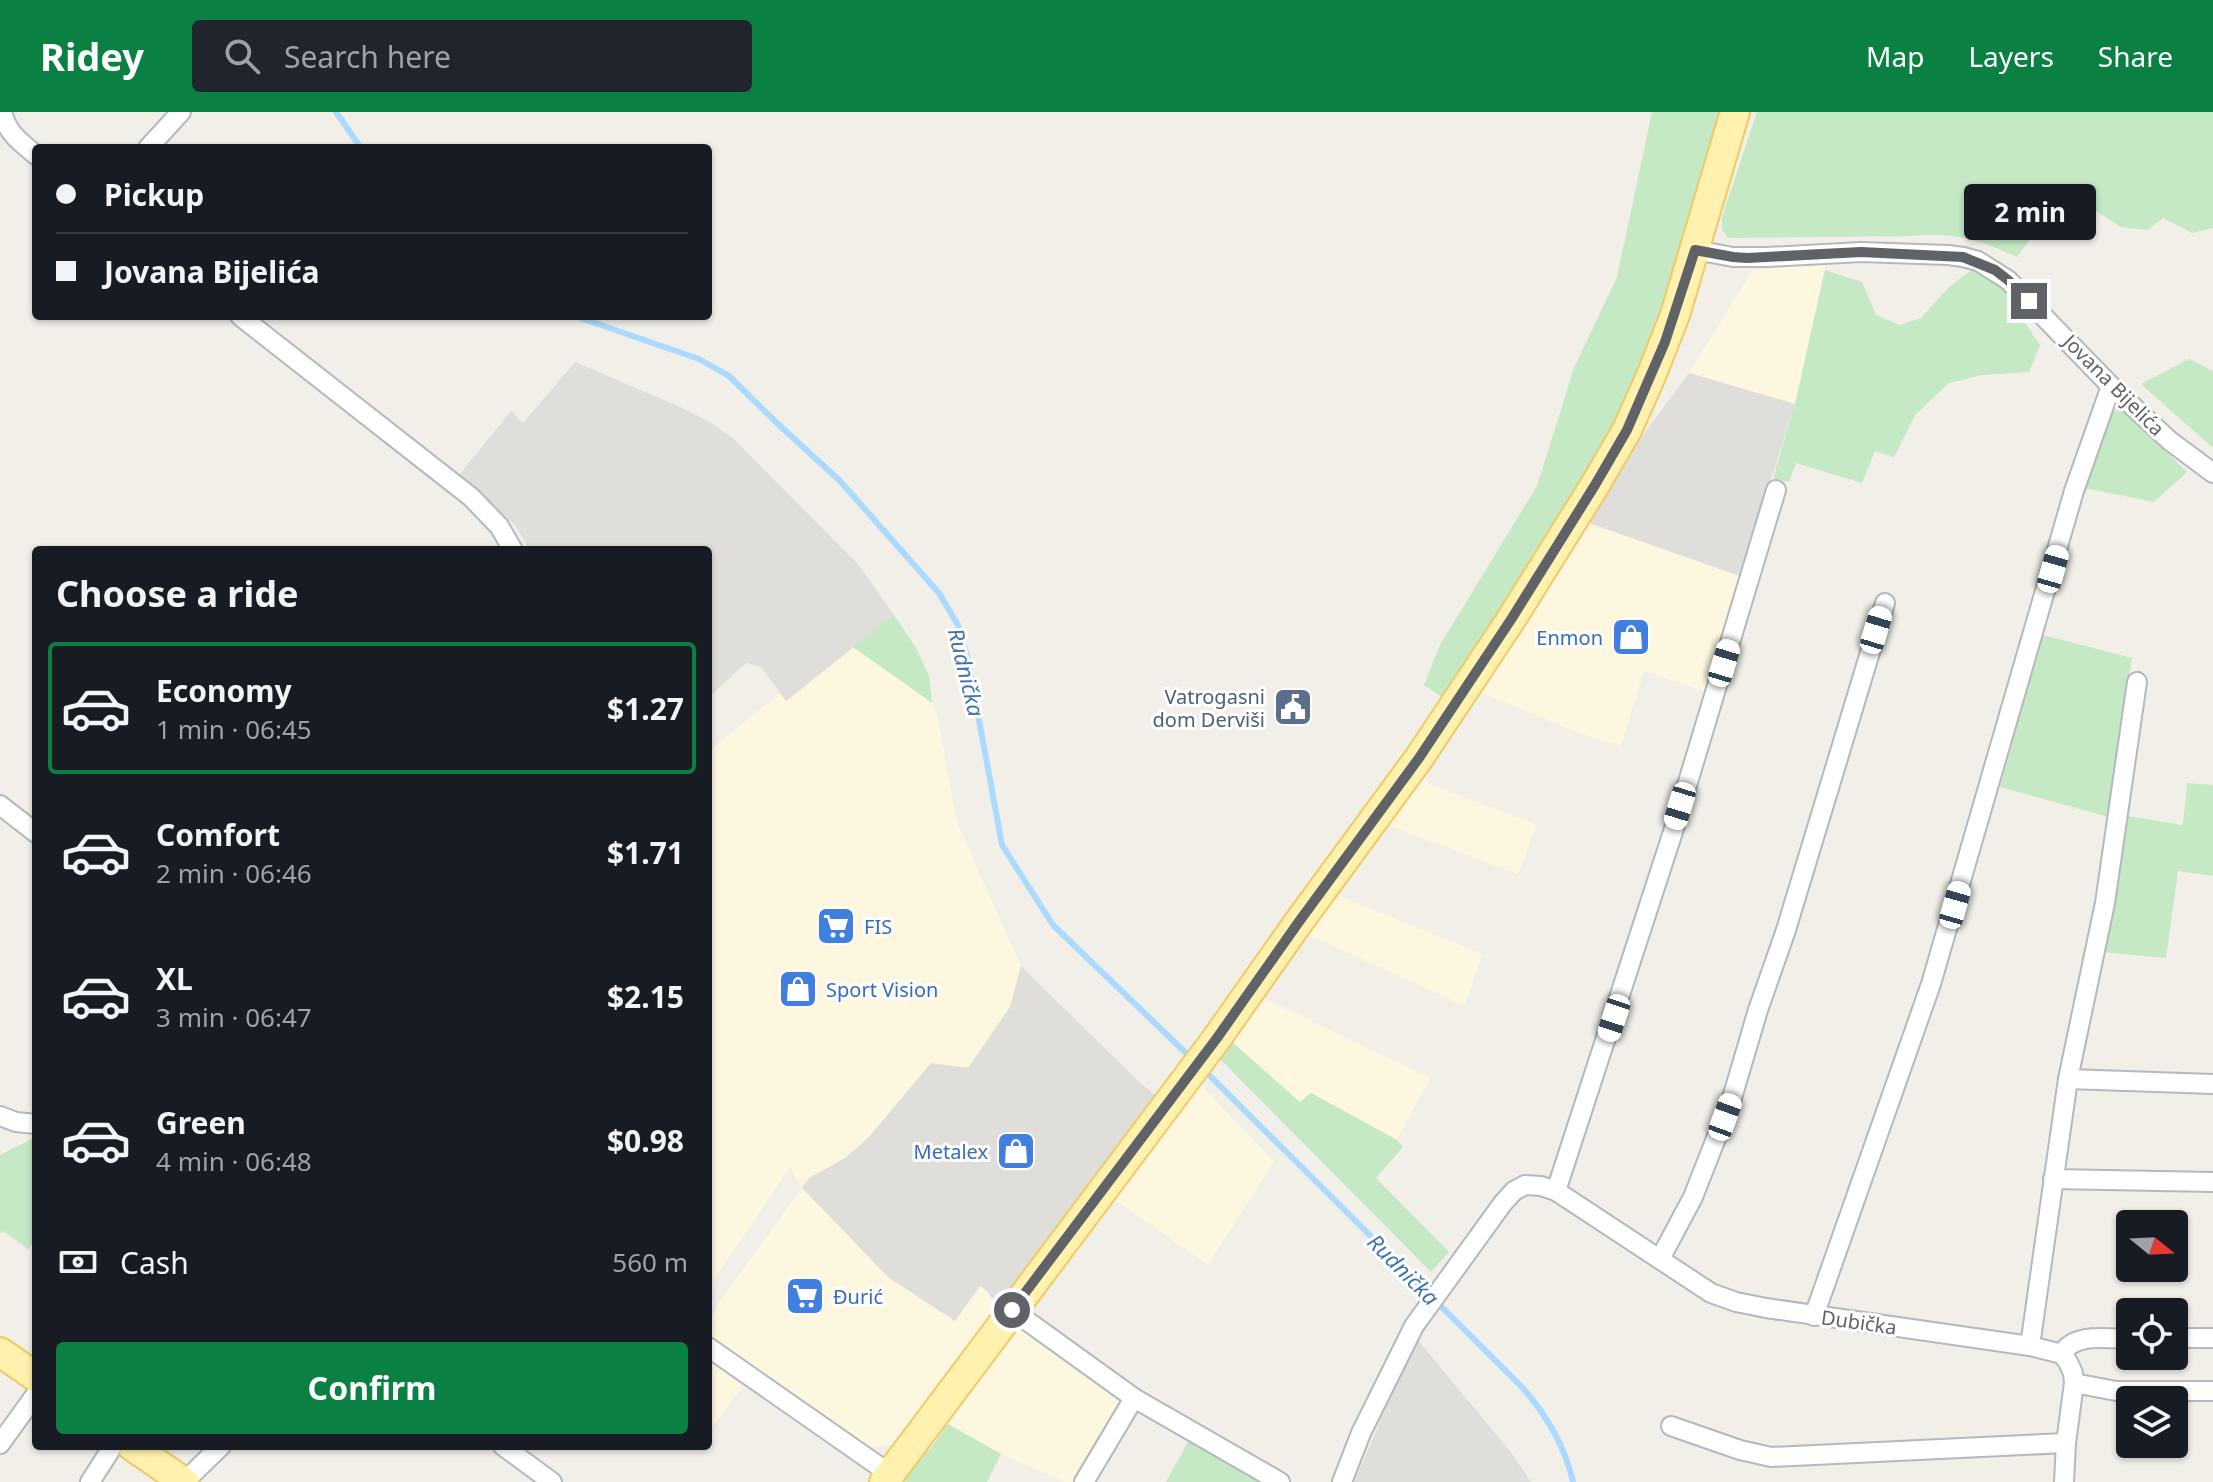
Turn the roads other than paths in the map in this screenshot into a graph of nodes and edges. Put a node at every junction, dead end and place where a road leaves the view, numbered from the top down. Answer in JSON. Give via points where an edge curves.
{"nodes":[{"id":1,"x":2,"y":112,"type":"edge"},
{"id":2,"x":181,"y":112,"type":"edge"},
{"id":3,"x":1735,"y":112,"type":"edge"},
{"id":4,"x":152,"y":144,"type":"edge"},
{"id":5,"x":32,"y":152,"type":"edge"},
{"id":6,"x":1695,"y":250,"type":"junction"},
{"id":7,"x":245,"y":320,"type":"edge"},
{"id":8,"x":2111,"y":386,"type":"junction"},
{"id":9,"x":2213,"y":473,"type":"edge"},
{"id":10,"x":1776,"y":490,"type":"dead end"},
{"id":11,"x":511,"y":546,"type":"edge"},
{"id":12,"x":1885,"y":603,"type":"dead end"},
{"id":13,"x":2137,"y":682,"type":"dead end"},
{"id":14,"x":0,"y":805,"type":"edge"},
{"id":15,"x":32,"y":830,"type":"edge"},
{"id":16,"x":2068,"y":1079,"type":"junction"},
{"id":17,"x":2213,"y":1084,"type":"edge"},
{"id":18,"x":0,"y":1116,"type":"edge"},
{"id":19,"x":32,"y":1124,"type":"edge"},
{"id":20,"x":2053,"y":1179,"type":"junction"},
{"id":21,"x":2213,"y":1182,"type":"edge"},
{"id":22,"x":1556,"y":1191,"type":"junction"},
{"id":23,"x":1660,"y":1259,"type":"junction"},
{"id":24,"x":1012,"y":1310,"type":"junction"},
{"id":25,"x":1814,"y":1316,"type":"junction"},
{"id":26,"x":2188,"y":1338,"type":"edge"},
{"id":27,"x":2213,"y":1338,"type":"edge"},
{"id":28,"x":2116,"y":1339,"type":"edge"},
{"id":29,"x":2030,"y":1346,"type":"junction"},
{"id":30,"x":712,"y":1350,"type":"edge"},
{"id":31,"x":0,"y":1352,"type":"edge"},
{"id":32,"x":2062,"y":1354,"type":"junction"},
{"id":33,"x":32,"y":1374,"type":"edge"},
{"id":34,"x":2074,"y":1383,"type":"junction"},
{"id":35,"x":2213,"y":1391,"type":"edge"},
{"id":36,"x":1134,"y":1398,"type":"junction"},
{"id":37,"x":32,"y":1400,"type":"edge"},
{"id":38,"x":1671,"y":1426,"type":"dead end"},
{"id":39,"x":2066,"y":1443,"type":"junction"},
{"id":40,"x":0,"y":1444,"type":"edge"},
{"id":41,"x":110,"y":1450,"type":"edge"},
{"id":42,"x":137,"y":1450,"type":"edge"},
{"id":43,"x":215,"y":1450,"type":"edge"},
{"id":44,"x":508,"y":1450,"type":"edge"},
{"id":45,"x":887,"y":1478,"type":"edge"},
{"id":46,"x":175,"y":1479,"type":"edge"},
{"id":47,"x":90,"y":1482,"type":"edge"},
{"id":48,"x":552,"y":1482,"type":"edge"},
{"id":49,"x":1084,"y":1482,"type":"edge"},
{"id":50,"x":1280,"y":1482,"type":"edge"},
{"id":51,"x":1342,"y":1482,"type":"edge"},
{"id":52,"x":2064,"y":1482,"type":"edge"}],
"edges":[{"from":1,"to":5,"type":"street","via":[[6,126]]},
{"from":2,"to":4,"type":"street"},
{"from":3,"to":6,"type":"main road"},
{"from":6,"to":8,"type":"street","name":"Jovana Bijelića","via":[[1747,258],[1861,252],[1963,257],[2008,280]]},
{"from":6,"to":24,"type":"main road","via":[[1675,315],[1627,430],[1512,618],[1217,1038]]},
{"from":7,"to":11,"type":"street","via":[[471,497]]},
{"from":8,"to":9,"type":"street","name":"Jovana Bijelića"},
{"from":8,"to":25,"type":"street","via":[[2074,491],[1931,984]]},
{"from":10,"to":22,"type":"street"},
{"from":12,"to":23,"type":"street","via":[[1732,1098],[1693,1197]]},
{"from":13,"to":16,"type":"street","via":[[2105,903]]},
{"from":14,"to":15,"type":"street"},
{"from":16,"to":17,"type":"street"},
{"from":16,"to":20,"type":"street"},
{"from":18,"to":19,"type":"street"},
{"from":20,"to":21,"type":"street"},
{"from":20,"to":29,"type":"street"},
{"from":22,"to":23,"type":"street","name":"Dubička"},
{"from":22,"to":51,"type":"street","via":[[1533,1184],[1514,1191],[1421,1314]]},
{"from":23,"to":25,"type":"street","name":"Dubička","via":[[1711,1293]]},
{"from":24,"to":36,"type":"street"},
{"from":24,"to":45,"type":"main road"},
{"from":25,"to":29,"type":"street","name":"Dubička"},
{"from":26,"to":27,"type":"street"},
{"from":28,"to":32,"type":"street","via":[[2079,1340]]},
{"from":29,"to":32,"type":"street","name":"Dubička"},
{"from":30,"to":45,"type":"street"},
{"from":31,"to":33,"type":"main road"},
{"from":32,"to":34,"type":"street"},
{"from":34,"to":35,"type":"street","via":[[2116,1391]]},
{"from":34,"to":39,"type":"street"},
{"from":36,"to":49,"type":"street"},
{"from":36,"to":50,"type":"street"},
{"from":37,"to":40,"type":"street"},
{"from":38,"to":39,"type":"street","via":[[1771,1457]]},
{"from":39,"to":52,"type":"street"},
{"from":41,"to":47,"type":"street"},
{"from":42,"to":46,"type":"main road"},
{"from":43,"to":46,"type":"street"},
{"from":44,"to":48,"type":"street"}]}
